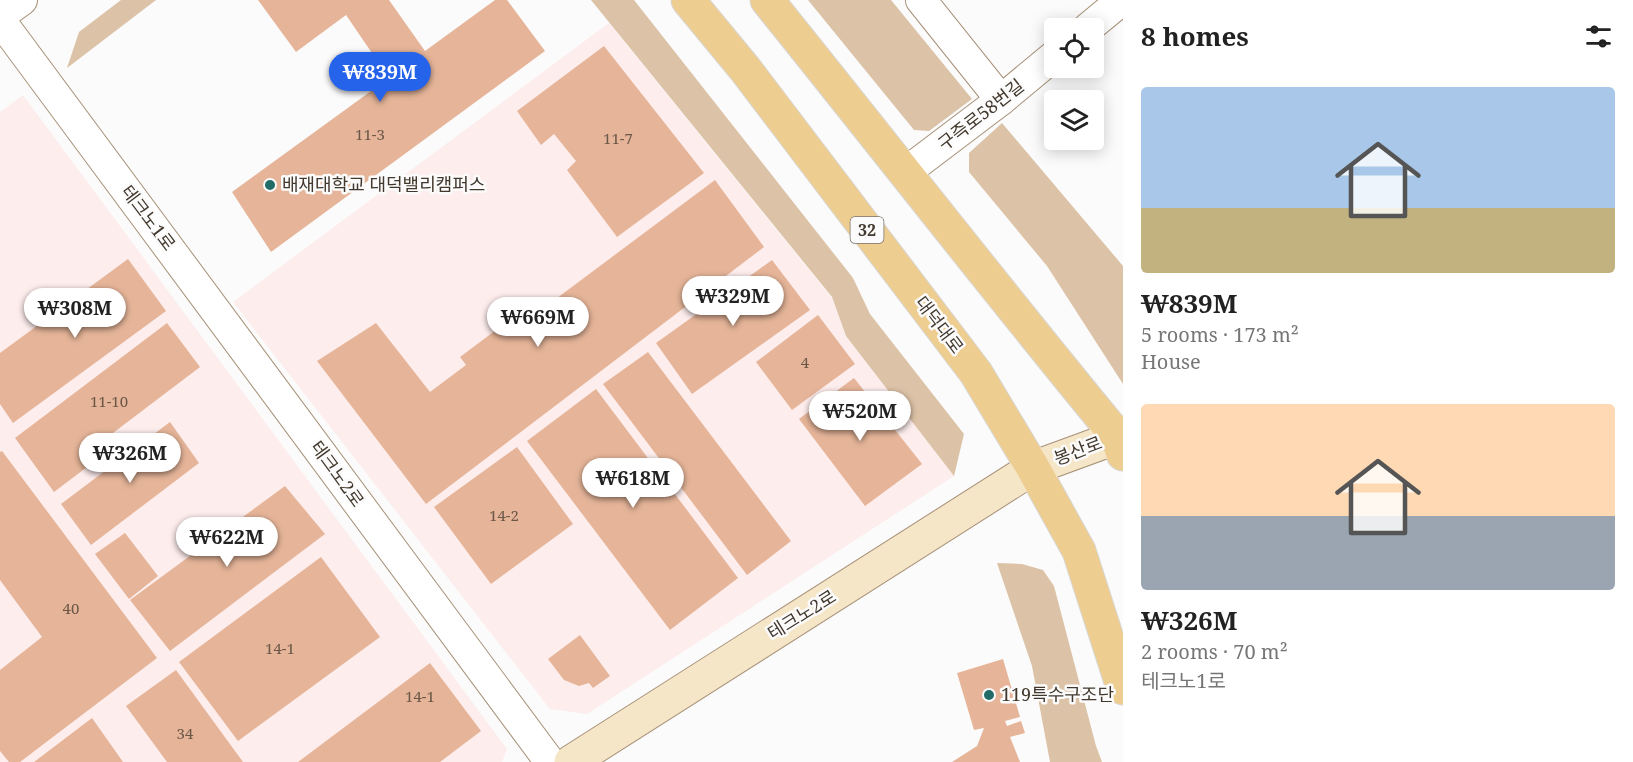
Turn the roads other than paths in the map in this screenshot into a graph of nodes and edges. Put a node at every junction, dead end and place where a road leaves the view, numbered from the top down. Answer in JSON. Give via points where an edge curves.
{"nodes":[{"id":1,"x":22,"y":0,"type":"edge"},
{"id":2,"x":688,"y":0,"type":"edge"},
{"id":3,"x":766,"y":0,"type":"edge"},
{"id":4,"x":921,"y":0,"type":"edge"},
{"id":5,"x":1122,"y":0,"type":"edge"},
{"id":6,"x":0,"y":18,"type":"edge"},
{"id":7,"x":1100,"y":18,"type":"edge"},
{"id":8,"x":1044,"y":64,"type":"edge"},
{"id":9,"x":1001,"y":100,"type":"junction"},
{"id":10,"x":906,"y":172,"type":"junction"},
{"id":11,"x":295,"y":417,"type":"joint"},
{"id":12,"x":1121,"y":442,"type":"edge"},
{"id":13,"x":1033,"y":468,"type":"junction"},
{"id":14,"x":1123,"y":688,"type":"edge"},
{"id":15,"x":550,"y":762,"type":"edge"},
{"id":16,"x":571,"y":762,"type":"edge"}],
"edges":[{"from":1,"to":6,"type":"street","name":"테크노1로"},
{"from":2,"to":13,"type":"main road","name":"대덕대로","number":"32","via":[[976,373]]},
{"from":3,"to":10,"type":"main road"},
{"from":4,"to":9,"type":"street"},
{"from":5,"to":7,"type":"street"},
{"from":6,"to":11,"type":"street","name":"테크노1로"},
{"from":8,"to":9,"type":"street","name":"구즉로58번길"},
{"from":9,"to":10,"type":"street","name":"구즉로58번길"},
{"from":10,"to":12,"type":"main road"},
{"from":11,"to":15,"type":"street","name":"테크노2로"},
{"from":12,"to":13,"type":"main road","name":"봉산로"},
{"from":13,"to":14,"type":"main road","name":"대덕대로","number":"32","via":[[1079,551]]},
{"from":13,"to":16,"type":"main road","name":"테크노2로"}]}
